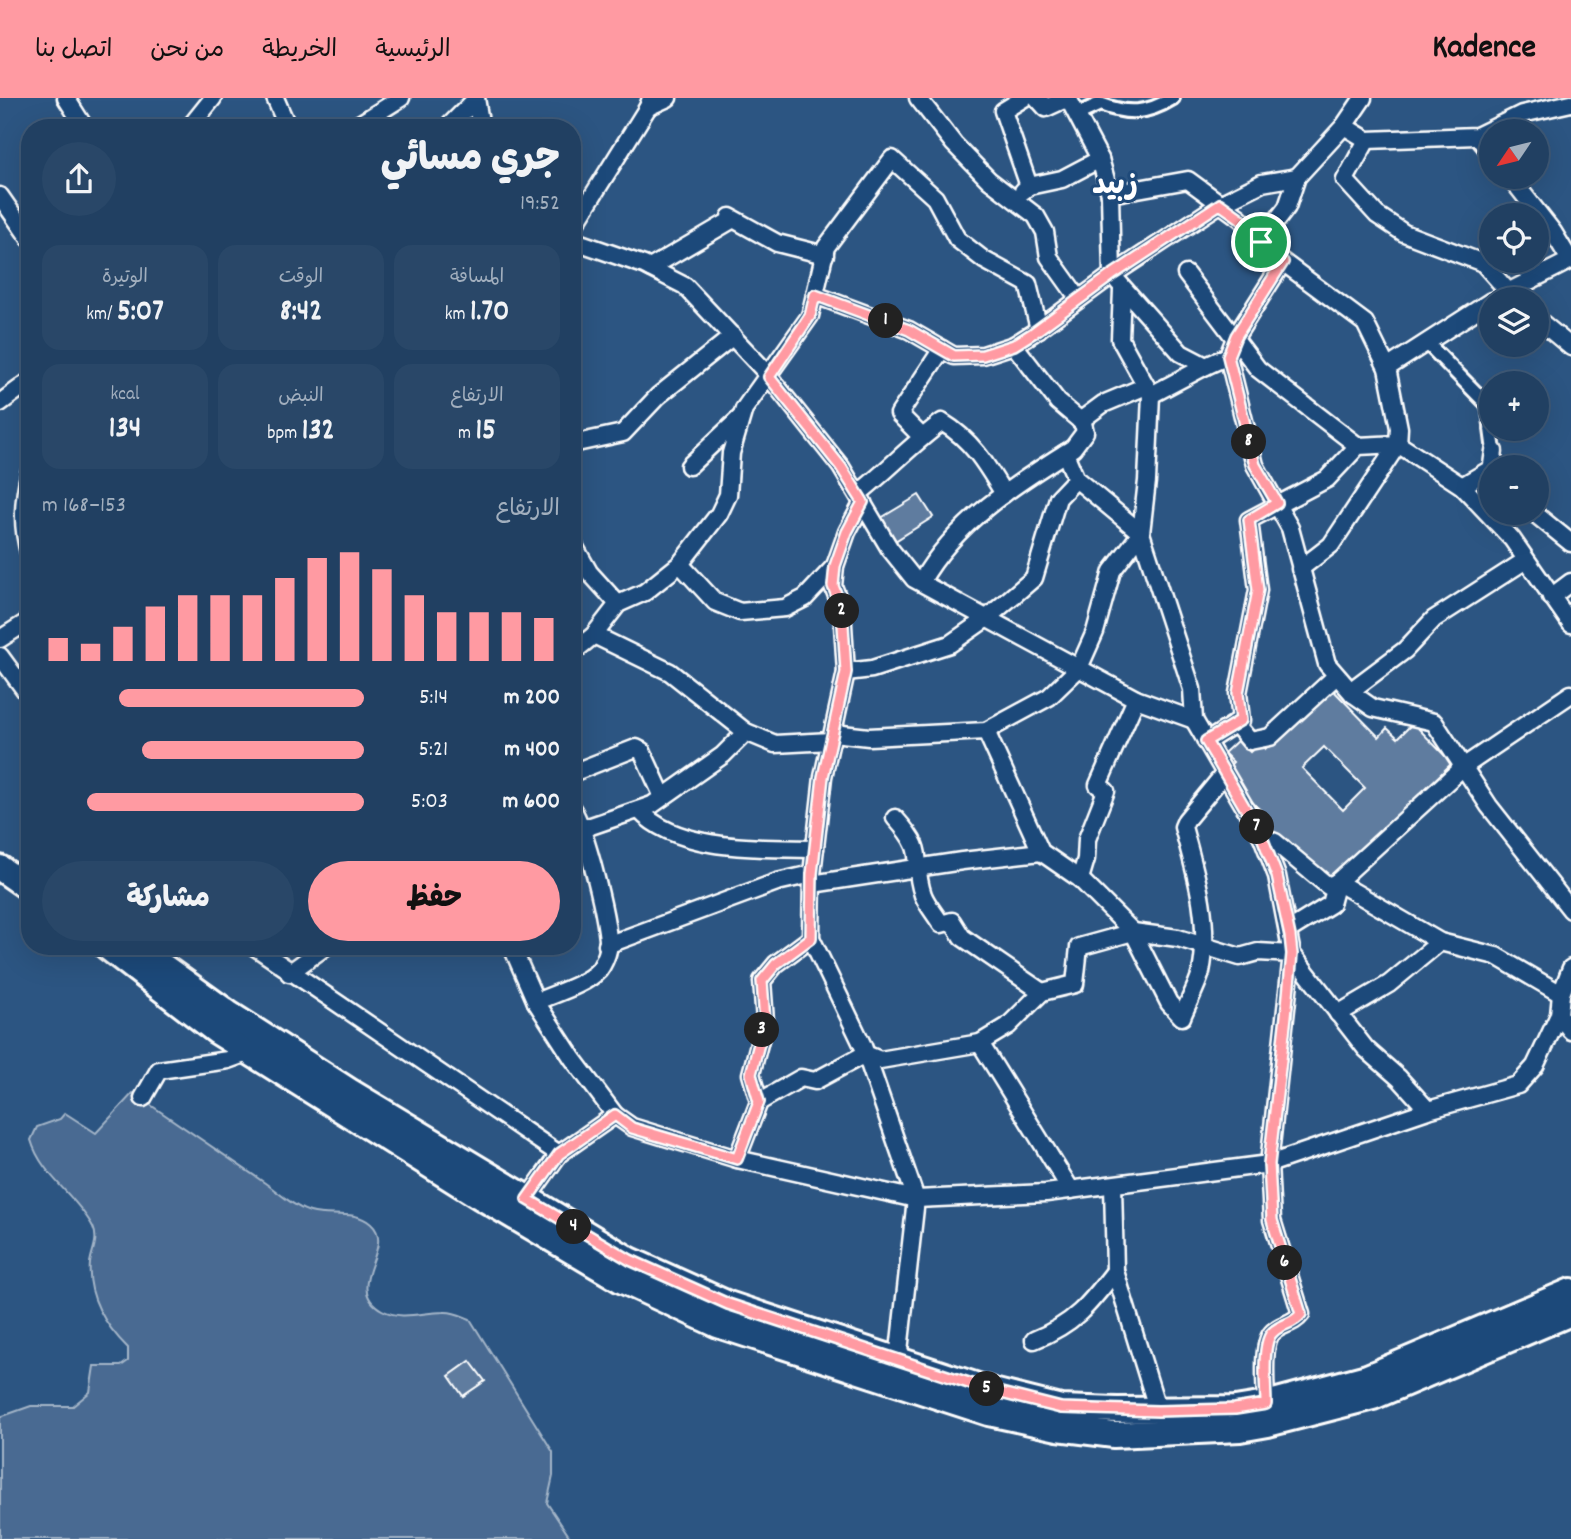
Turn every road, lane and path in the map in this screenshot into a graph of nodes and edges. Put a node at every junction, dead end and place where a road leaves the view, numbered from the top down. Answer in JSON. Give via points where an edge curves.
{"nodes":[{"id":1,"x":66,"y":98,"type":"edge"},
{"id":2,"x":213,"y":98,"type":"edge"},
{"id":3,"x":275,"y":98,"type":"edge"},
{"id":4,"x":401,"y":98,"type":"edge"},
{"id":5,"x":476,"y":98,"type":"edge"},
{"id":6,"x":668,"y":98,"type":"edge"},
{"id":7,"x":918,"y":98,"type":"edge"},
{"id":8,"x":1024,"y":98,"type":"edge"},
{"id":9,"x":1038,"y":98,"type":"edge"},
{"id":10,"x":1068,"y":98,"type":"edge"},
{"id":11,"x":1173,"y":98,"type":"edge"},
{"id":12,"x":1363,"y":98,"type":"edge"},
{"id":13,"x":650,"y":103,"type":"edge"},
{"id":14,"x":1568,"y":108,"type":"edge"},
{"id":15,"x":1076,"y":115,"type":"junction"},
{"id":16,"x":79,"y":119,"type":"edge"},
{"id":17,"x":200,"y":119,"type":"edge"},
{"id":18,"x":284,"y":119,"type":"edge"},
{"id":19,"x":363,"y":119,"type":"edge"},
{"id":20,"x":456,"y":119,"type":"edge"},
{"id":21,"x":480,"y":119,"type":"edge"},
{"id":22,"x":1344,"y":126,"type":"junction"},
{"id":23,"x":1477,"y":136,"type":"junction"},
{"id":24,"x":1479,"y":138,"type":"edge"},
{"id":25,"x":1367,"y":140,"type":"junction"},
{"id":26,"x":1100,"y":159,"type":"junction"},
{"id":27,"x":1297,"y":177,"type":"junction"},
{"id":28,"x":1029,"y":186,"type":"junction"},
{"id":29,"x":1519,"y":189,"type":"edge"},
{"id":30,"x":1110,"y":194,"type":"junction"},
{"id":31,"x":1,"y":199,"type":"edge"},
{"id":32,"x":1014,"y":199,"type":"junction"},
{"id":33,"x":1220,"y":204,"type":"junction"},
{"id":34,"x":581,"y":214,"type":"edge"},
{"id":35,"x":21,"y":227,"type":"edge"},
{"id":36,"x":1261,"y":242,"type":"junction"},
{"id":37,"x":581,"y":243,"type":"edge"},
{"id":38,"x":825,"y":255,"type":"junction"},
{"id":39,"x":1571,"y":260,"type":"edge"},
{"id":40,"x":1283,"y":262,"type":"junction"},
{"id":41,"x":650,"y":268,"type":"junction"},
{"id":42,"x":1186,"y":274,"type":"dead end"},
{"id":43,"x":1112,"y":275,"type":"junction"},
{"id":44,"x":1496,"y":287,"type":"edge"},
{"id":45,"x":1522,"y":287,"type":"edge"},
{"id":46,"x":1122,"y":290,"type":"junction"},
{"id":47,"x":815,"y":295,"type":"junction"},
{"id":48,"x":1079,"y":299,"type":"junction"},
{"id":49,"x":1479,"y":311,"type":"edge"},
{"id":50,"x":1039,"y":329,"type":"junction"},
{"id":51,"x":1549,"y":329,"type":"edge"},
{"id":52,"x":733,"y":336,"type":"junction"},
{"id":53,"x":1236,"y":336,"type":"junction"},
{"id":54,"x":1426,"y":342,"type":"junction"},
{"id":55,"x":1014,"y":345,"type":"junction"},
{"id":56,"x":1571,"y":347,"type":"edge"},
{"id":57,"x":942,"y":349,"type":"junction"},
{"id":58,"x":1228,"y":356,"type":"junction"},
{"id":59,"x":1206,"y":366,"type":"junction"},
{"id":60,"x":1387,"y":368,"type":"junction"},
{"id":61,"x":769,"y":377,"type":"junction"},
{"id":62,"x":21,"y":388,"type":"edge"},
{"id":63,"x":1148,"y":390,"type":"junction"},
{"id":64,"x":1479,"y":395,"type":"edge"},
{"id":65,"x":0,"y":404,"type":"edge"},
{"id":66,"x":743,"y":414,"type":"junction"},
{"id":67,"x":1080,"y":421,"type":"junction"},
{"id":68,"x":922,"y":437,"type":"junction"},
{"id":69,"x":1493,"y":441,"type":"edge"},
{"id":70,"x":581,"y":442,"type":"edge"},
{"id":71,"x":1398,"y":444,"type":"junction"},
{"id":72,"x":1358,"y":446,"type":"junction"},
{"id":73,"x":1494,"y":451,"type":"joint"},
{"id":74,"x":1065,"y":453,"type":"junction"},
{"id":75,"x":1493,"y":455,"type":"edge"},
{"id":76,"x":689,"y":466,"type":"dead end"},
{"id":77,"x":1479,"y":477,"type":"edge"},
{"id":78,"x":1076,"y":480,"type":"junction"},
{"id":79,"x":1462,"y":486,"type":"junction"},
{"id":80,"x":1003,"y":494,"type":"junction"},
{"id":81,"x":861,"y":498,"type":"junction"},
{"id":82,"x":1277,"y":503,"type":"junction"},
{"id":83,"x":1549,"y":525,"type":"edge"},
{"id":84,"x":1141,"y":533,"type":"junction"},
{"id":85,"x":1571,"y":543,"type":"edge"},
{"id":86,"x":581,"y":557,"type":"edge"},
{"id":87,"x":1526,"y":560,"type":"junction"},
{"id":88,"x":680,"y":565,"type":"junction"},
{"id":89,"x":835,"y":566,"type":"junction"},
{"id":90,"x":1300,"y":569,"type":"junction"},
{"id":91,"x":921,"y":582,"type":"junction"},
{"id":92,"x":1571,"y":582,"type":"edge"},
{"id":93,"x":1551,"y":597,"type":"junction"},
{"id":94,"x":618,"y":604,"type":"junction"},
{"id":95,"x":987,"y":618,"type":"junction"},
{"id":96,"x":1571,"y":624,"type":"edge"},
{"id":97,"x":21,"y":626,"type":"edge"},
{"id":98,"x":0,"y":639,"type":"edge"},
{"id":99,"x":581,"y":642,"type":"edge"},
{"id":100,"x":581,"y":643,"type":"edge"},
{"id":101,"x":0,"y":656,"type":"edge"},
{"id":102,"x":1079,"y":668,"type":"junction"},
{"id":103,"x":846,"y":672,"type":"junction"},
{"id":104,"x":1335,"y":677,"type":"junction"},
{"id":105,"x":21,"y":685,"type":"edge"},
{"id":106,"x":1353,"y":694,"type":"junction"},
{"id":107,"x":1571,"y":694,"type":"edge"},
{"id":108,"x":1136,"y":699,"type":"junction"},
{"id":109,"x":1194,"y":720,"type":"junction"},
{"id":110,"x":1235,"y":723,"type":"junction"},
{"id":111,"x":746,"y":732,"type":"junction"},
{"id":112,"x":986,"y":732,"type":"junction"},
{"id":113,"x":832,"y":737,"type":"junction"},
{"id":114,"x":1206,"y":741,"type":"junction"},
{"id":115,"x":1463,"y":767,"type":"junction"},
{"id":116,"x":581,"y":769,"type":"edge"},
{"id":117,"x":1224,"y":774,"type":"junction"},
{"id":118,"x":663,"y":797,"type":"junction"},
{"id":119,"x":639,"y":810,"type":"junction"},
{"id":120,"x":895,"y":818,"type":"dead end"},
{"id":121,"x":582,"y":829,"type":"joint"},
{"id":122,"x":1262,"y":837,"type":"junction"},
{"id":123,"x":815,"y":849,"type":"junction"},
{"id":124,"x":0,"y":851,"type":"edge"},
{"id":125,"x":1041,"y":852,"type":"junction"},
{"id":126,"x":21,"y":866,"type":"edge"},
{"id":127,"x":0,"y":867,"type":"edge"},
{"id":128,"x":919,"y":867,"type":"junction"},
{"id":129,"x":812,"y":879,"type":"junction"},
{"id":130,"x":1080,"y":879,"type":"junction"},
{"id":131,"x":21,"y":882,"type":"edge"},
{"id":132,"x":1337,"y":882,"type":"junction"},
{"id":133,"x":1571,"y":910,"type":"edge"},
{"id":134,"x":1289,"y":930,"type":"junction"},
{"id":135,"x":1133,"y":932,"type":"junction"},
{"id":136,"x":811,"y":938,"type":"junction"},
{"id":137,"x":1440,"y":942,"type":"junction"},
{"id":138,"x":607,"y":946,"type":"junction"},
{"id":139,"x":1204,"y":947,"type":"junction"},
{"id":140,"x":1292,"y":954,"type":"junction"},
{"id":141,"x":117,"y":955,"type":"edge"},
{"id":142,"x":147,"y":955,"type":"edge"},
{"id":143,"x":265,"y":955,"type":"edge"},
{"id":144,"x":314,"y":955,"type":"edge"},
{"id":145,"x":515,"y":955,"type":"edge"},
{"id":146,"x":1571,"y":968,"type":"edge"},
{"id":147,"x":289,"y":973,"type":"junction"},
{"id":148,"x":1042,"y":992,"type":"junction"},
{"id":149,"x":1561,"y":994,"type":"junction"},
{"id":150,"x":536,"y":1002,"type":"junction"},
{"id":151,"x":1338,"y":1014,"type":"junction"},
{"id":152,"x":1559,"y":1015,"type":"junction"},
{"id":153,"x":1571,"y":1031,"type":"edge"},
{"id":154,"x":980,"y":1043,"type":"junction"},
{"id":155,"x":250,"y":1052,"type":"junction"},
{"id":156,"x":865,"y":1054,"type":"junction"},
{"id":157,"x":143,"y":1098,"type":"dead end"},
{"id":158,"x":759,"y":1102,"type":"junction"},
{"id":159,"x":1428,"y":1110,"type":"junction"},
{"id":160,"x":615,"y":1115,"type":"junction"},
{"id":161,"x":559,"y":1154,"type":"junction"},
{"id":162,"x":737,"y":1159,"type":"junction"},
{"id":163,"x":1269,"y":1164,"type":"junction"},
{"id":164,"x":1113,"y":1185,"type":"junction"},
{"id":165,"x":1071,"y":1190,"type":"junction"},
{"id":166,"x":527,"y":1199,"type":"junction"},
{"id":167,"x":916,"y":1199,"type":"junction"},
{"id":168,"x":1115,"y":1272,"type":"junction"},
{"id":169,"x":1571,"y":1291,"type":"edge"},
{"id":170,"x":1571,"y":1312,"type":"edge"},
{"id":171,"x":1034,"y":1340,"type":"dead end"},
{"id":172,"x":898,"y":1360,"type":"junction"},
{"id":173,"x":1266,"y":1404,"type":"junction"},
{"id":174,"x":1158,"y":1411,"type":"junction"}],
"edges":[{"from":1,"to":16,"type":"street"},
{"from":2,"to":17,"type":"street"},
{"from":3,"to":18,"type":"street"},
{"from":4,"to":19,"type":"street"},
{"from":5,"to":20,"type":"street"},
{"from":5,"to":21,"type":"street"},
{"from":6,"to":13,"type":"street"},
{"from":7,"to":32,"type":"street","via":[[954,144]]},
{"from":8,"to":28,"type":"street","via":[[1003,111]]},
{"from":9,"to":10,"type":"street","via":[[1046,108]]},
{"from":10,"to":15,"type":"street"},
{"from":11,"to":15,"type":"street","via":[[1128,113],[1100,104]]},
{"from":12,"to":22,"type":"street"},
{"from":13,"to":34,"type":"street"},
{"from":14,"to":23,"type":"street","via":[[1522,114]]},
{"from":15,"to":26,"type":"street"},
{"from":22,"to":25,"type":"street"},
{"from":22,"to":27,"type":"street"},
{"from":23,"to":24,"type":"street"},
{"from":23,"to":25,"type":"street"},
{"from":25,"to":44,"type":"street","via":[[1345,180],[1377,215],[1404,233],[1483,263]]},
{"from":26,"to":28,"type":"street","via":[[1062,179]]},
{"from":26,"to":30,"type":"street"},
{"from":27,"to":33,"type":"street","via":[[1262,183]]},
{"from":27,"to":36,"type":"street","via":[[1287,207]]},
{"from":28,"to":32,"type":"street"},
{"from":29,"to":39,"type":"street"},
{"from":30,"to":33,"type":"street","via":[[1188,180]]},
{"from":30,"to":43,"type":"street"},
{"from":31,"to":35,"type":"street"},
{"from":32,"to":48,"type":"street","via":[[1036,215],[1045,232],[1049,257]]},
{"from":33,"to":36,"type":"street"},
{"from":33,"to":43,"type":"street"},
{"from":36,"to":40,"type":"street"},
{"from":37,"to":41,"type":"street"},
{"from":38,"to":41,"type":"street","via":[[778,243],[730,217]]},
{"from":38,"to":47,"type":"street"},
{"from":38,"to":50,"type":"street","via":[[892,159],[936,198],[957,239],[1028,284]]},
{"from":39,"to":45,"type":"street"},
{"from":40,"to":53,"type":"street"},
{"from":40,"to":60,"type":"street","via":[[1365,323]]},
{"from":41,"to":52,"type":"street","via":[[685,286]]},
{"from":42,"to":53,"type":"street"},
{"from":43,"to":46,"type":"street"},
{"from":43,"to":48,"type":"street"},
{"from":46,"to":59,"type":"street","via":[[1181,353]]},
{"from":46,"to":63,"type":"street","via":[[1120,339]]},
{"from":47,"to":57,"type":"street","via":[[909,330]]},
{"from":47,"to":61,"type":"street","via":[[810,316]]},
{"from":48,"to":50,"type":"street"},
{"from":49,"to":54,"type":"street"},
{"from":50,"to":55,"type":"street"},
{"from":51,"to":56,"type":"street"},
{"from":52,"to":61,"type":"street"},
{"from":52,"to":70,"type":"street","via":[[658,396],[623,433]]},
{"from":53,"to":58,"type":"street"},
{"from":53,"to":72,"type":"street","via":[[1258,369]]},
{"from":54,"to":60,"type":"street"},
{"from":54,"to":64,"type":"street"},
{"from":55,"to":57,"type":"street","via":[[983,355],[954,356]]},
{"from":55,"to":67,"type":"street","via":[[1058,402]]},
{"from":57,"to":68,"type":"street","via":[[899,414]]},
{"from":58,"to":59,"type":"street"},
{"from":58,"to":82,"type":"street","via":[[1255,465]]},
{"from":59,"to":63,"type":"street"},
{"from":60,"to":71,"type":"street"},
{"from":61,"to":66,"type":"street"},
{"from":61,"to":81,"type":"street"},
{"from":62,"to":65,"type":"street"},
{"from":63,"to":67,"type":"street","via":[[1103,404]]},
{"from":63,"to":84,"type":"street"},
{"from":66,"to":76,"type":"street"},
{"from":66,"to":88,"type":"street","via":[[731,453],[728,495]]},
{"from":67,"to":74,"type":"street","via":[[1085,432]]},
{"from":68,"to":80,"type":"street","via":[[942,422],[963,434]]},
{"from":68,"to":81,"type":"street"},
{"from":69,"to":73,"type":"street"},
{"from":71,"to":72,"type":"street"},
{"from":71,"to":79,"type":"street"},
{"from":71,"to":90,"type":"street","via":[[1331,545]]},
{"from":72,"to":82,"type":"street","via":[[1327,479]]},
{"from":73,"to":75,"type":"street"},
{"from":74,"to":78,"type":"street"},
{"from":74,"to":80,"type":"street"},
{"from":77,"to":79,"type":"street"},
{"from":78,"to":84,"type":"street"},
{"from":78,"to":95,"type":"street","via":[[1058,498],[1034,578]]},
{"from":79,"to":87,"type":"street"},
{"from":80,"to":91,"type":"street","via":[[937,552]]},
{"from":81,"to":89,"type":"street"},
{"from":81,"to":91,"type":"street","via":[[890,549]]},
{"from":82,"to":90,"type":"street","via":[[1290,528]]},
{"from":82,"to":110,"type":"street","via":[[1249,520],[1258,590],[1238,693],[1241,720]]},
{"from":83,"to":85,"type":"street"},
{"from":84,"to":102,"type":"street","via":[[1112,571]]},
{"from":84,"to":109,"type":"street","via":[[1192,689]]},
{"from":86,"to":94,"type":"street"},
{"from":87,"to":93,"type":"street"},
{"from":87,"to":106,"type":"street","via":[[1434,619],[1405,650],[1357,685]]},
{"from":88,"to":89,"type":"street","via":[[715,602],[740,612],[785,608],[805,598]]},
{"from":88,"to":94,"type":"street","via":[[645,592]]},
{"from":89,"to":103,"type":"street","via":[[833,586],[842,609]]},
{"from":90,"to":104,"type":"street","via":[[1314,628]]},
{"from":91,"to":95,"type":"street"},
{"from":92,"to":93,"type":"street"},
{"from":93,"to":96,"type":"street"},
{"from":94,"to":99,"type":"street"},
{"from":95,"to":102,"type":"street"},
{"from":95,"to":103,"type":"street","via":[[950,644],[872,669]]},
{"from":97,"to":98,"type":"street"},
{"from":100,"to":111,"type":"street","via":[[670,672]]},
{"from":101,"to":105,"type":"street"},
{"from":102,"to":108,"type":"street"},
{"from":102,"to":112,"type":"street","via":[[1049,697]]},
{"from":103,"to":113,"type":"street"},
{"from":104,"to":106,"type":"street"},
{"from":104,"to":110,"type":"street","via":[[1270,737],[1250,741]]},
{"from":106,"to":115,"type":"street","via":[[1373,708],[1434,722]]},
{"from":107,"to":115,"type":"street"},
{"from":108,"to":109,"type":"street"},
{"from":108,"to":130,"type":"street","via":[[1098,785],[1106,791],[1087,839]]},
{"from":109,"to":114,"type":"street"},
{"from":110,"to":114,"type":"street"},
{"from":111,"to":113,"type":"street","via":[[775,744]]},
{"from":111,"to":118,"type":"street","via":[[723,755]]},
{"from":112,"to":113,"type":"street"},
{"from":112,"to":125,"type":"street"},
{"from":113,"to":123,"type":"street"},
{"from":114,"to":117,"type":"street"},
{"from":115,"to":132,"type":"street"},
{"from":115,"to":133,"type":"street"},
{"from":116,"to":118,"type":"street","via":[[636,748],[642,751]]},
{"from":117,"to":122,"type":"street"},
{"from":117,"to":139,"type":"street","via":[[1183,827],[1202,898]]},
{"from":118,"to":119,"type":"street"},
{"from":119,"to":121,"type":"street"},
{"from":119,"to":123,"type":"street","via":[[673,835],[746,847]]},
{"from":120,"to":128,"type":"street","via":[[912,837]]},
{"from":121,"to":138,"type":"street"},
{"from":122,"to":132,"type":"street","via":[[1275,842],[1328,886]]},
{"from":122,"to":134,"type":"street","via":[[1277,876]]},
{"from":123,"to":129,"type":"street"},
{"from":124,"to":126,"type":"main road"},
{"from":125,"to":128,"type":"street"},
{"from":125,"to":130,"type":"street"},
{"from":127,"to":131,"type":"main road"},
{"from":128,"to":129,"type":"street"},
{"from":128,"to":148,"type":"street","via":[[923,895],[941,924],[952,921],[962,937]]},
{"from":129,"to":136,"type":"street"},
{"from":129,"to":138,"type":"street","via":[[777,882]]},
{"from":130,"to":135,"type":"street"},
{"from":132,"to":134,"type":"street","via":[[1331,904]]},
{"from":132,"to":137,"type":"street"},
{"from":134,"to":140,"type":"street"},
{"from":135,"to":139,"type":"street"},
{"from":135,"to":139,"type":"street","via":[[1169,1003],[1182,1017],[1200,974]]},
{"from":135,"to":148,"type":"street","via":[[1079,947],[1075,985]]},
{"from":136,"to":156,"type":"street"},
{"from":136,"to":158,"type":"street","via":[[776,964],[762,981],[765,1021],[751,1074]]},
{"from":137,"to":149,"type":"street","via":[[1496,956]]},
{"from":137,"to":151,"type":"street","via":[[1389,984]]},
{"from":138,"to":150,"type":"street","via":[[600,969]]},
{"from":139,"to":140,"type":"street","via":[[1240,957],[1258,952]]},
{"from":140,"to":151,"type":"street"},
{"from":140,"to":163,"type":"street"},
{"from":141,"to":155,"type":"main road"},
{"from":142,"to":166,"type":"main road","via":[[228,1013]]},
{"from":143,"to":147,"type":"street"},
{"from":144,"to":147,"type":"street"},
{"from":145,"to":150,"type":"street"},
{"from":146,"to":149,"type":"street"},
{"from":147,"to":161,"type":"street"},
{"from":148,"to":154,"type":"street","via":[[1008,1026]]},
{"from":149,"to":152,"type":"street"},
{"from":150,"to":160,"type":"street"},
{"from":151,"to":159,"type":"street","via":[[1366,1049]]},
{"from":152,"to":153,"type":"street"},
{"from":152,"to":159,"type":"street","via":[[1535,1066],[1518,1085]]},
{"from":154,"to":156,"type":"street","via":[[880,1060]]},
{"from":154,"to":165,"type":"street"},
{"from":155,"to":157,"type":"street","via":[[228,1060],[159,1070]]},
{"from":155,"to":170,"type":"main road","via":[[621,1280],[718,1325],[989,1413],[1058,1428],[1114,1435],[1240,1429],[1291,1420],[1373,1397]]},
{"from":156,"to":158,"type":"street","via":[[815,1081],[801,1078]]},
{"from":156,"to":167,"type":"street"},
{"from":158,"to":162,"type":"street"},
{"from":159,"to":163,"type":"street"},
{"from":160,"to":161,"type":"street"},
{"from":160,"to":162,"type":"street","via":[[632,1128]]},
{"from":161,"to":166,"type":"street"},
{"from":162,"to":167,"type":"street"},
{"from":163,"to":164,"type":"street"},
{"from":163,"to":173,"type":"street","via":[[1272,1220],[1301,1314],[1266,1340]]},
{"from":164,"to":165,"type":"street"},
{"from":164,"to":168,"type":"street"},
{"from":165,"to":167,"type":"street"},
{"from":166,"to":172,"type":"main road","via":[[630,1260],[728,1304]]},
{"from":167,"to":172,"type":"street"},
{"from":168,"to":171,"type":"street","via":[[1076,1318]]},
{"from":168,"to":174,"type":"street"},
{"from":169,"to":173,"type":"main road","via":[[1367,1377]]},
{"from":172,"to":174,"type":"main road","via":[[1061,1408]]},
{"from":173,"to":174,"type":"main road"}]}
